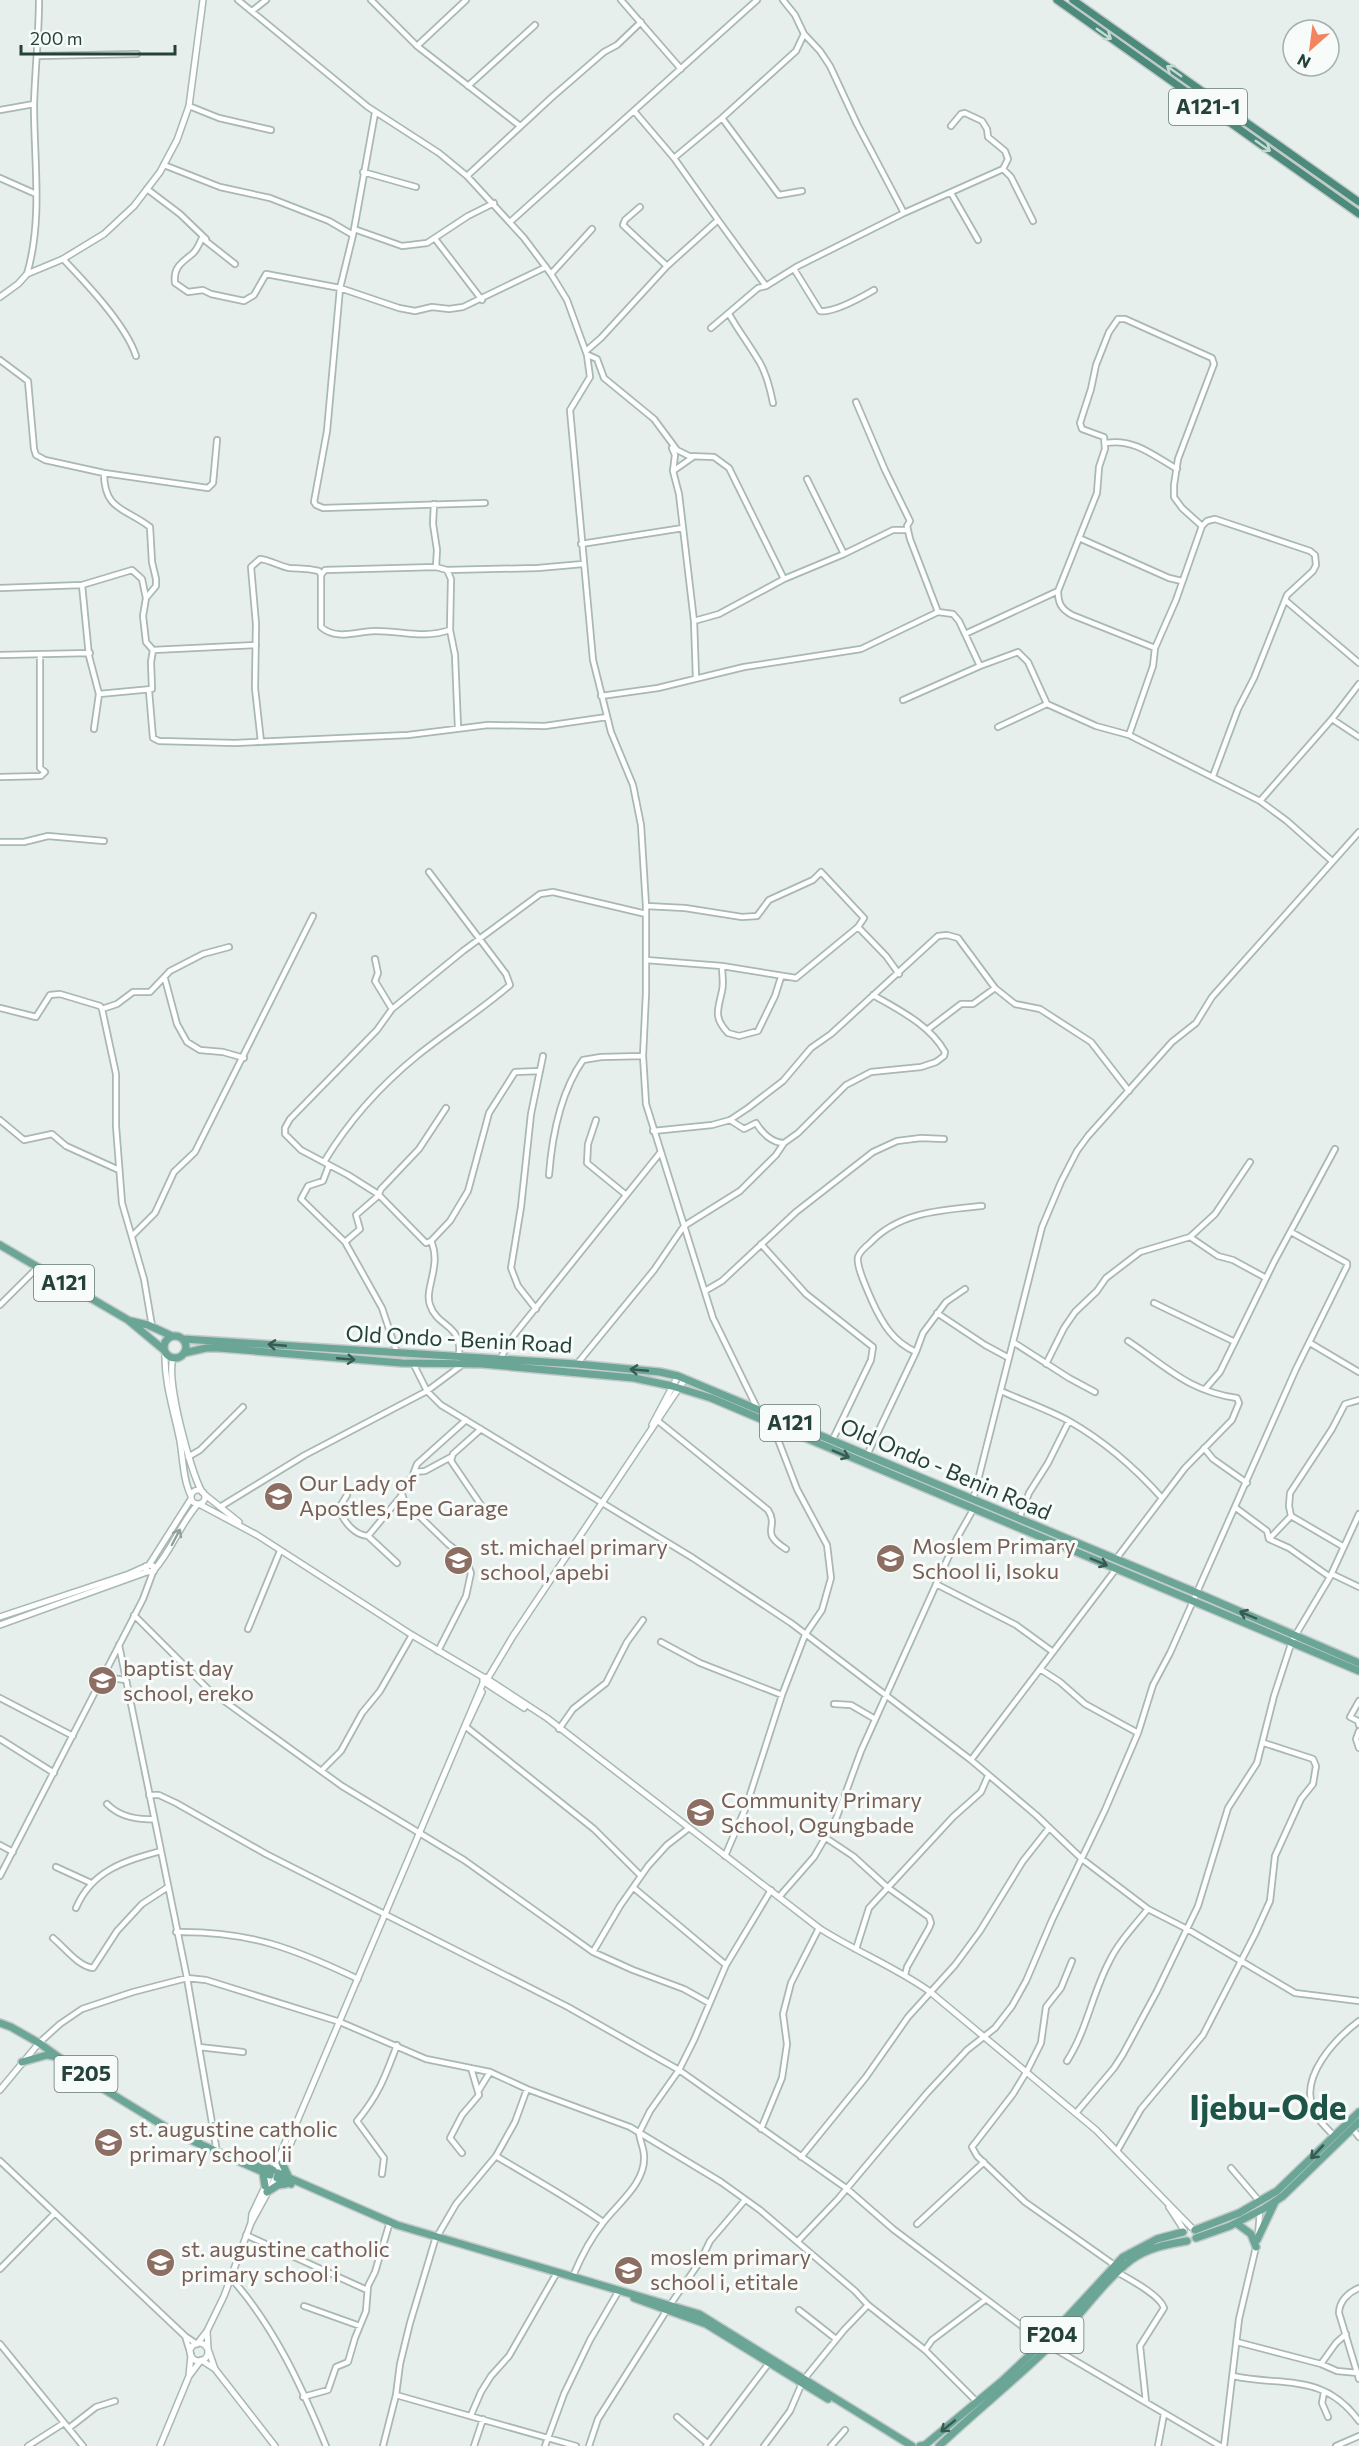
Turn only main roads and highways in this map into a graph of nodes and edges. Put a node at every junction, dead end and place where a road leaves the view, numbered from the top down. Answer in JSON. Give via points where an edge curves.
{"nodes":[{"id":1,"x":1057,"y":0,"type":"edge"},
{"id":2,"x":1073,"y":0,"type":"edge"},
{"id":3,"x":1359,"y":202,"type":"edge"},
{"id":4,"x":1359,"y":214,"type":"edge"},
{"id":5,"x":0,"y":1245,"type":"edge"},
{"id":6,"x":128,"y":1320,"type":"junction"},
{"id":7,"x":172,"y":1335,"type":"junction"},
{"id":8,"x":183,"y":1339,"type":"junction"},
{"id":9,"x":164,"y":1351,"type":"junction"},
{"id":10,"x":184,"y":1353,"type":"junction"},
{"id":11,"x":459,"y":1363,"type":"junction"},
{"id":12,"x":1293,"y":1638,"type":"junction"},
{"id":13,"x":1359,"y":1663,"type":"edge"},
{"id":14,"x":1359,"y":1671,"type":"edge"},
{"id":15,"x":0,"y":2023,"type":"edge"},
{"id":16,"x":61,"y":2058,"type":"junction"},
{"id":17,"x":22,"y":2062,"type":"road end"},
{"id":18,"x":1359,"y":2112,"type":"edge"},
{"id":19,"x":1359,"y":2122,"type":"edge"},
{"id":20,"x":213,"y":2126,"type":"road end"},
{"id":21,"x":170,"y":2128,"type":"junction"},
{"id":22,"x":198,"y":2139,"type":"junction"},
{"id":23,"x":217,"y":2150,"type":"junction"},
{"id":24,"x":282,"y":2163,"type":"road end"},
{"id":25,"x":273,"y":2174,"type":"junction"},
{"id":26,"x":290,"y":2182,"type":"junction"},
{"id":27,"x":1275,"y":2202,"type":"junction"},
{"id":28,"x":1236,"y":2223,"type":"junction"},
{"id":29,"x":1188,"y":2230,"type":"junction"},
{"id":30,"x":1196,"y":2238,"type":"junction"},
{"id":31,"x":436,"y":2239,"type":"junction"},
{"id":32,"x":1187,"y":2241,"type":"junction"},
{"id":33,"x":668,"y":2307,"type":"junction"},
{"id":34,"x":1047,"y":2344,"type":"junction"},
{"id":35,"x":803,"y":2381,"type":"junction"},
{"id":36,"x":901,"y":2446,"type":"edge"},
{"id":37,"x":912,"y":2446,"type":"edge"},
{"id":38,"x":919,"y":2446,"type":"edge"},
{"id":39,"x":939,"y":2446,"type":"edge"}],
"edges":[{"from":1,"to":4,"type":"highway","number":"A121-1","one_way":true},
{"from":3,"to":2,"type":"highway","number":"A121-1","one_way":true},
{"from":5,"to":6,"type":"main road","name":"Old Ondo - Benin Road","number":"A121"},
{"from":6,"to":7,"type":"main road","name":"Old Ondo - Benin Road","number":"A121"},
{"from":6,"to":9,"type":"main road","name":"Old Ondo - Benin Road","number":"A121"},
{"from":7,"to":8,"type":"main road","name":"Old Ondo - Benin Road"},
{"from":7,"to":9,"type":"main road","via":[[166,1339]]},
{"from":8,"to":10,"type":"main road"},
{"from":11,"to":8,"type":"main road","name":"Old Ondo - Benin Road","number":"A121","one_way":true,"via":[[397,1353]]},
{"from":9,"to":10,"type":"main road","name":"Old Ondo - Benin Road","via":[[173,1358]]},
{"from":10,"to":11,"type":"main road","name":"Old Ondo - Benin Road","number":"A121","one_way":true,"via":[[219,1348],[413,1364]]},
{"from":11,"to":12,"type":"main road","name":"Old Ondo - Benin Road","number":"A121","one_way":true,"via":[[626,1377],[708,1397],[1192,1602]]},
{"from":12,"to":11,"type":"main road","name":"Old Ondo - Benin Road","number":"A121","one_way":true,"via":[[1195,1592],[681,1377],[500,1359]]},
{"from":12,"to":13,"type":"main road","name":"Old Ondo - Benin Road","number":"A121"},
{"from":12,"to":14,"type":"main road","name":"Old Ondo - Benin Road","number":"A121"},
{"from":15,"to":16,"type":"main road","number":"F205"},
{"from":16,"to":17,"type":"main road","via":[[47,2055]]},
{"from":16,"to":21,"type":"main road","number":"F205","via":[[102,2088]]},
{"from":18,"to":29,"type":"main road","number":"F204","one_way":true,"via":[[1287,2183],[1260,2202]]},
{"from":19,"to":27,"type":"main road","number":"F204"},
{"from":20,"to":22,"type":"main road"},
{"from":21,"to":22,"type":"main road","number":"F205"},
{"from":21,"to":23,"type":"main road","number":"F205"},
{"from":22,"to":23,"type":"main road","number":"F205"},
{"from":23,"to":25,"type":"main road","number":"F205"},
{"from":24,"to":26,"type":"main road"},
{"from":25,"to":26,"type":"main road","number":"F205"},
{"from":25,"to":26,"type":"main road","via":[[266,2189]]},
{"from":26,"to":31,"type":"main road","number":"F205"},
{"from":26,"to":31,"type":"main road","number":"F205","via":[[389,2225]]},
{"from":27,"to":28,"type":"main road","number":"F204"},
{"from":27,"to":28,"type":"main road","via":[[1257,2243]]},
{"from":28,"to":30,"type":"main road","number":"F204"},
{"from":29,"to":30,"type":"main road"},
{"from":29,"to":32,"type":"main road","via":[[1184,2238]]},
{"from":29,"to":34,"type":"main road","number":"F204","via":[[1156,2239],[1113,2264]]},
{"from":30,"to":32,"type":"main road","number":"F204"},
{"from":31,"to":33,"type":"main road","number":"F205"},
{"from":31,"to":33,"type":"main road","number":"F205","via":[[573,2276]]},
{"from":32,"to":34,"type":"main road","number":"F204","via":[[1131,2260]]},
{"from":33,"to":35,"type":"main road","number":"F205","via":[[706,2324]]},
{"from":33,"to":35,"type":"main road","number":"F205","via":[[707,2319]]},
{"from":34,"to":38,"type":"main road","number":"F204","one_way":true},
{"from":34,"to":39,"type":"main road","number":"F204"},
{"from":35,"to":36,"type":"main road","number":"F205"},
{"from":35,"to":37,"type":"main road","number":"F205"}]}
